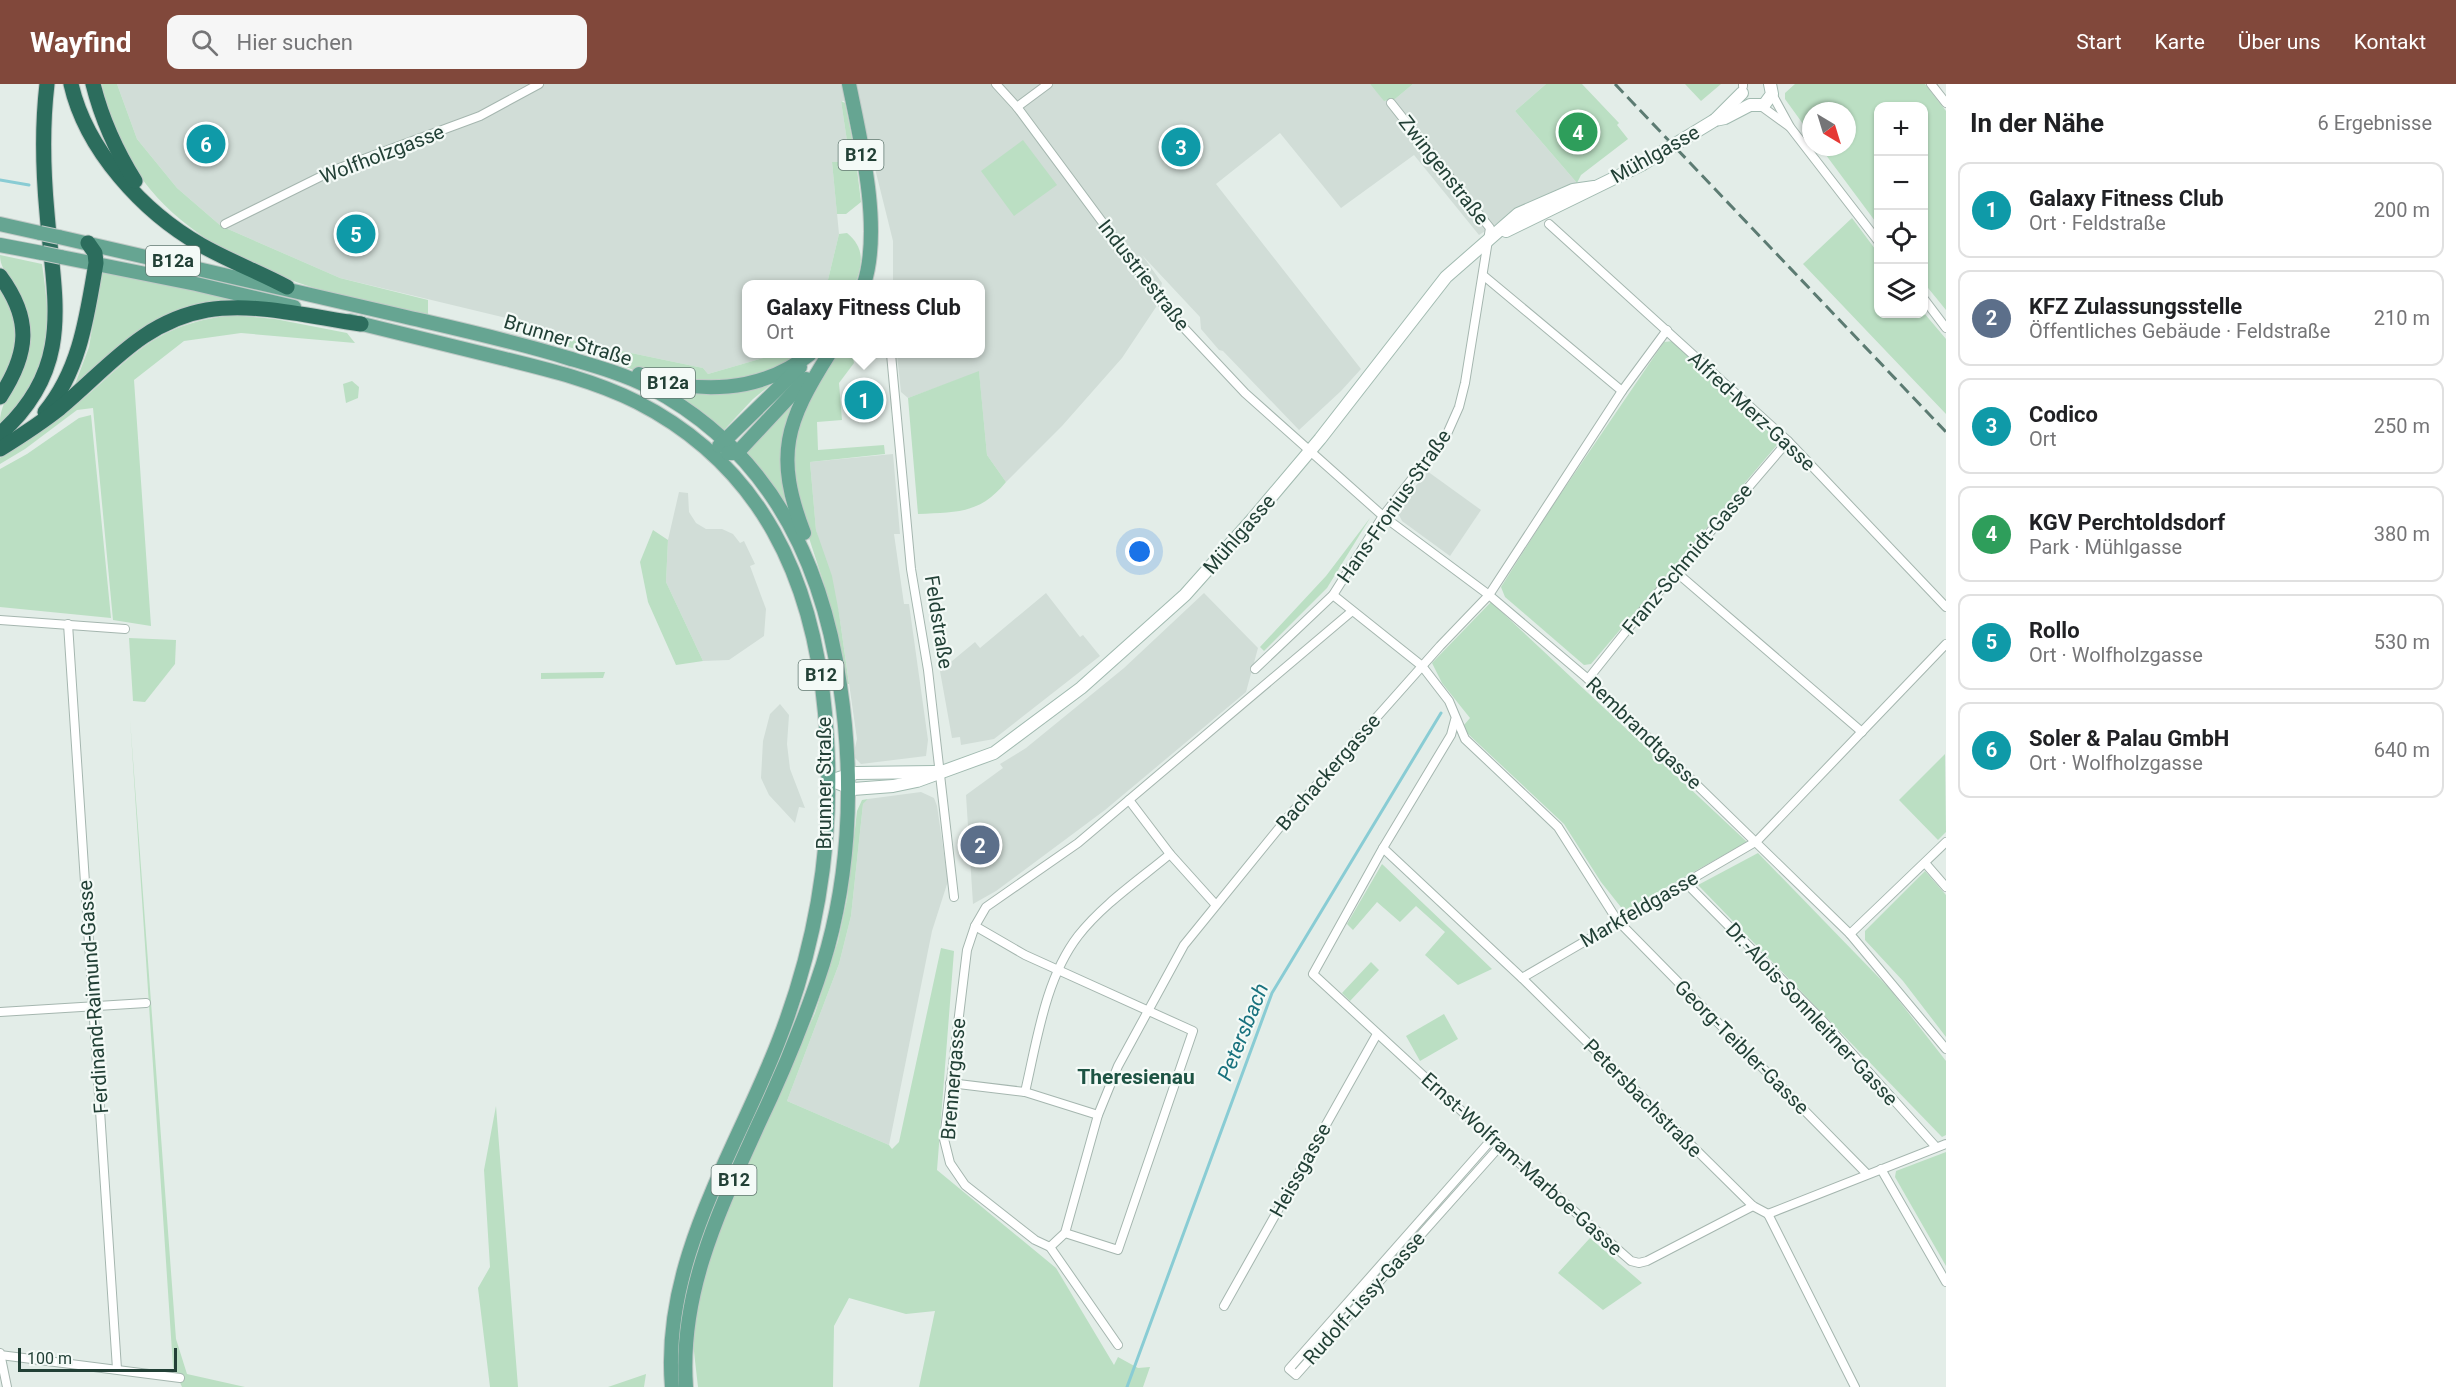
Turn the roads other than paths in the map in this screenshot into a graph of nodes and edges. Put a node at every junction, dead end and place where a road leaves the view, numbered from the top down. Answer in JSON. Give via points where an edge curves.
{"nodes":[{"id":1,"x":47,"y":84,"type":"edge"},
{"id":2,"x":71,"y":84,"type":"edge"},
{"id":3,"x":93,"y":84,"type":"edge"},
{"id":4,"x":539,"y":84,"type":"edge"},
{"id":5,"x":849,"y":84,"type":"edge"},
{"id":6,"x":996,"y":84,"type":"edge"},
{"id":7,"x":1048,"y":84,"type":"edge"},
{"id":8,"x":1931,"y":84,"type":"edge"},
{"id":9,"x":1743,"y":87,"type":"edge"},
{"id":10,"x":1772,"y":88,"type":"edge"},
{"id":11,"x":1391,"y":103,"type":"dead end"},
{"id":12,"x":1946,"y":103,"type":"edge"},
{"id":13,"x":1755,"y":106,"type":"junction"},
{"id":14,"x":1017,"y":107,"type":"junction"},
{"id":15,"x":1715,"y":120,"type":"junction"},
{"id":16,"x":1790,"y":127,"type":"junction"},
{"id":17,"x":162,"y":217,"type":"junction"},
{"id":18,"x":0,"y":224,"type":"edge"},
{"id":19,"x":225,"y":224,"type":"dead end"},
{"id":20,"x":1550,"y":224,"type":"dead end"},
{"id":21,"x":1874,"y":236,"type":"edge"},
{"id":22,"x":1489,"y":241,"type":"junction"},
{"id":23,"x":88,"y":243,"type":"junction"},
{"id":24,"x":0,"y":245,"type":"edge"},
{"id":25,"x":96,"y":263,"type":"junction"},
{"id":26,"x":0,"y":276,"type":"edge"},
{"id":27,"x":1484,"y":276,"type":"junction"},
{"id":28,"x":865,"y":280,"type":"edge"},
{"id":29,"x":287,"y":287,"type":"junction"},
{"id":30,"x":1928,"y":305,"type":"edge"},
{"id":31,"x":361,"y":324,"type":"junction"},
{"id":32,"x":1946,"y":328,"type":"edge"},
{"id":33,"x":1667,"y":330,"type":"junction"},
{"id":34,"x":523,"y":344,"type":"junction"},
{"id":35,"x":806,"y":358,"type":"edge"},
{"id":36,"x":808,"y":358,"type":"edge"},
{"id":37,"x":824,"y":358,"type":"edge"},
{"id":38,"x":826,"y":358,"type":"edge"},
{"id":39,"x":891,"y":358,"type":"edge"},
{"id":40,"x":1622,"y":391,"type":"junction"},
{"id":41,"x":0,"y":397,"type":"edge"},
{"id":42,"x":29,"y":430,"type":"junction"},
{"id":43,"x":0,"y":434,"type":"edge"},
{"id":44,"x":724,"y":440,"type":"junction"},
{"id":45,"x":1788,"y":441,"type":"junction"},
{"id":46,"x":0,"y":449,"type":"edge"},
{"id":47,"x":1309,"y":452,"type":"junction"},
{"id":48,"x":737,"y":453,"type":"junction"},
{"id":49,"x":711,"y":454,"type":"junction"},
{"id":50,"x":1383,"y":516,"type":"junction"},
{"id":51,"x":804,"y":550,"type":"junction"},
{"id":52,"x":1676,"y":572,"type":"junction"},
{"id":53,"x":1489,"y":595,"type":"junction"},
{"id":54,"x":1333,"y":596,"type":"junction"},
{"id":55,"x":1946,"y":607,"type":"edge"},
{"id":56,"x":1351,"y":612,"type":"junction"},
{"id":57,"x":0,"y":620,"type":"edge"},
{"id":58,"x":68,"y":624,"type":"junction"},
{"id":59,"x":125,"y":629,"type":"dead end"},
{"id":60,"x":1946,"y":644,"type":"edge"},
{"id":61,"x":1422,"y":666,"type":"junction"},
{"id":62,"x":1255,"y":669,"type":"dead end"},
{"id":63,"x":1588,"y":679,"type":"junction"},
{"id":64,"x":1455,"y":720,"type":"junction"},
{"id":65,"x":1862,"y":732,"type":"junction"},
{"id":66,"x":940,"y":772,"type":"junction"},
{"id":67,"x":831,"y":780,"type":"junction"},
{"id":68,"x":847,"y":781,"type":"junction"},
{"id":69,"x":1129,"y":800,"type":"junction"},
{"id":70,"x":1757,"y":841,"type":"junction"},
{"id":71,"x":1946,"y":842,"type":"edge"},
{"id":72,"x":1383,"y":848,"type":"junction"},
{"id":73,"x":1170,"y":854,"type":"junction"},
{"id":74,"x":1924,"y":862,"type":"junction"},
{"id":75,"x":1686,"y":883,"type":"junction"},
{"id":76,"x":1946,"y":887,"type":"edge"},
{"id":77,"x":954,"y":897,"type":"dead end"},
{"id":78,"x":1215,"y":904,"type":"junction"},
{"id":79,"x":1617,"y":920,"type":"junction"},
{"id":80,"x":975,"y":926,"type":"junction"},
{"id":81,"x":1850,"y":934,"type":"junction"},
{"id":82,"x":1058,"y":969,"type":"junction"},
{"id":83,"x":1522,"y":978,"type":"junction"},
{"id":84,"x":146,"y":1003,"type":"dead end"},
{"id":85,"x":93,"y":1005,"type":"junction"},
{"id":86,"x":1148,"y":1010,"type":"junction"},
{"id":87,"x":0,"y":1012,"type":"edge"},
{"id":88,"x":1377,"y":1034,"type":"junction"},
{"id":89,"x":1946,"y":1049,"type":"edge"},
{"id":90,"x":950,"y":1083,"type":"junction"},
{"id":91,"x":1025,"y":1092,"type":"junction"},
{"id":92,"x":1098,"y":1116,"type":"junction"},
{"id":93,"x":1492,"y":1139,"type":"junction"},
{"id":94,"x":1946,"y":1144,"type":"edge"},
{"id":95,"x":1500,"y":1146,"type":"junction"},
{"id":96,"x":1936,"y":1147,"type":"junction"},
{"id":97,"x":1881,"y":1168,"type":"junction"},
{"id":98,"x":1867,"y":1174,"type":"junction"},
{"id":99,"x":1753,"y":1206,"type":"junction"},
{"id":100,"x":1768,"y":1214,"type":"junction"},
{"id":101,"x":1065,"y":1233,"type":"junction"},
{"id":102,"x":1050,"y":1247,"type":"junction"},
{"id":103,"x":1946,"y":1282,"type":"edge"},
{"id":104,"x":1224,"y":1306,"type":"dead end"},
{"id":105,"x":1118,"y":1345,"type":"dead end"},
{"id":106,"x":0,"y":1354,"type":"edge"},
{"id":107,"x":117,"y":1369,"type":"junction"},
{"id":108,"x":180,"y":1378,"type":"dead end"},
{"id":109,"x":7,"y":1387,"type":"edge"},
{"id":110,"x":672,"y":1387,"type":"edge"},
{"id":111,"x":686,"y":1387,"type":"edge"},
{"id":112,"x":1855,"y":1387,"type":"edge"}],
"edges":[{"from":1,"to":43,"type":"highway","via":[[44,151],[56,288],[54,347],[35,395]]},
{"from":2,"to":17,"type":"highway","via":[[85,122],[103,153],[131,190]]},
{"from":3,"to":17,"type":"highway","via":[[114,147]]},
{"from":4,"to":19,"type":"street","name":"Wolfholzgasse","via":[[480,116],[324,175]]},
{"from":5,"to":28,"type":"main road","number":"B12","via":[[872,227],[872,254]]},
{"from":6,"to":14,"type":"street","name":"Industriestraße"},
{"from":7,"to":14,"type":"street"},
{"from":8,"to":12,"type":"street"},
{"from":9,"to":13,"type":"street","name":"Mühlgasse"},
{"from":9,"to":15,"type":"street","name":"Mühlgasse"},
{"from":10,"to":13,"type":"street","name":"Mühlgasse","via":[[1769,100]]},
{"from":10,"to":16,"type":"street"},
{"from":11,"to":22,"type":"street","name":"Zwingenstraße","via":[[1485,219],[1490,228]]},
{"from":13,"to":15,"type":"street","name":"Mühlgasse"},
{"from":13,"to":16,"type":"street"},
{"from":14,"to":47,"type":"street","name":"Industriestraße","via":[[1169,312],[1245,393]]},
{"from":15,"to":22,"type":"street","name":"Mühlgasse","bridge":true,"via":[[1641,165]]},
{"from":16,"to":21,"type":"street"},
{"from":17,"to":29,"type":"highway","via":[[199,244]]},
{"from":18,"to":23,"type":"main road","name":"Brunner Straße","number":"B12a","bridge":true},
{"from":20,"to":33,"type":"street","name":"Alfred-Merz-Gasse"},
{"from":22,"to":27,"type":"street","name":"Hans-Fronius-Straße"},
{"from":22,"to":47,"type":"street","name":"Mühlgasse","via":[[1446,278]]},
{"from":23,"to":25,"type":"highway"},
{"from":23,"to":29,"type":"main road","name":"Brunner Straße","number":"B12a"},
{"from":24,"to":25,"type":"main road","name":"Brunner Straße","number":"B12a","bridge":true},
{"from":25,"to":31,"type":"main road","name":"Brunner Straße","number":"B12a"},
{"from":25,"to":42,"type":"highway","via":[[75,360],[63,388]]},
{"from":26,"to":41,"type":"highway","via":[[20,310],[23,328],[19,364]]},
{"from":27,"to":40,"type":"street"},
{"from":27,"to":50,"type":"street","name":"Hans-Fronius-Straße","via":[[1459,408],[1447,434]]},
{"from":29,"to":34,"type":"main road","name":"Brunner Straße","number":"B12a"},
{"from":30,"to":32,"type":"street"},
{"from":31,"to":42,"type":"highway","via":[[239,309],[207,310],[177,318],[147,332]]},
{"from":31,"to":49,"type":"main road","name":"Brunner Straße","number":"B12a","via":[[542,368],[612,390],[663,418]]},
{"from":33,"to":40,"type":"street","name":"Bachackergasse"},
{"from":33,"to":45,"type":"street","name":"Alfred-Merz-Gasse"},
{"from":34,"to":35,"type":"main road","number":"B12a","via":[[556,347],[655,380],[692,387],[752,383]]},
{"from":34,"to":44,"type":"main road","name":"Brunner Straße","number":"B12a","via":[[647,386]]},
{"from":36,"to":44,"type":"main road"},
{"from":37,"to":48,"type":"main road"},
{"from":38,"to":51,"type":"main road","via":[[803,394],[789,433],[786,458],[788,484],[806,539]]},
{"from":39,"to":66,"type":"street","name":"Feldstraße","via":[[911,568]]},
{"from":40,"to":53,"type":"street","name":"Bachackergasse"},
{"from":42,"to":46,"type":"highway"},
{"from":44,"to":48,"type":"main road","name":"Brunner Straße","number":"B12a"},
{"from":44,"to":49,"type":"main road"},
{"from":45,"to":52,"type":"street","name":"Franz-Schmidt-Gasse"},
{"from":45,"to":55,"type":"street","name":"Alfred-Merz-Gasse"},
{"from":47,"to":50,"type":"street","name":"Rembrandtgasse"},
{"from":47,"to":66,"type":"street","name":"Mühlgasse","via":[[1185,595],[1095,677],[994,753]]},
{"from":48,"to":49,"type":"main road"},
{"from":48,"to":51,"type":"main road","name":"Brunner Straße","number":"B12","via":[[773,496]]},
{"from":49,"to":67,"type":"main road","name":"Brunner Straße","number":"B12","via":[[740,481],[760,508],[787,555],[801,590],[818,657]]},
{"from":50,"to":53,"type":"street","name":"Rembrandtgasse"},
{"from":50,"to":54,"type":"street","name":"Hans-Fronius-Straße"},
{"from":51,"to":68,"type":"main road","name":"Brunner Straße","number":"B12","via":[[822,599],[836,659],[843,703]]},
{"from":52,"to":63,"type":"street","name":"Franz-Schmidt-Gasse"},
{"from":52,"to":65,"type":"street"},
{"from":53,"to":61,"type":"street","name":"Bachackergasse"},
{"from":53,"to":63,"type":"street","name":"Rembrandtgasse"},
{"from":54,"to":56,"type":"street","name":"Georg-Teibler-Gasse"},
{"from":54,"to":62,"type":"street","name":"Hans-Fronius-Straße"},
{"from":56,"to":61,"type":"street","name":"Georg-Teibler-Gasse"},
{"from":56,"to":69,"type":"street","name":"Hans-Fronius-Straße"},
{"from":57,"to":58,"type":"street"},
{"from":58,"to":59,"type":"street"},
{"from":58,"to":85,"type":"street","name":"Ferdinand-Raimund-Gasse"},
{"from":60,"to":65,"type":"street","name":"Markfeldgasse"},
{"from":61,"to":64,"type":"street","name":"Georg-Teibler-Gasse","via":[[1449,701]]},
{"from":61,"to":78,"type":"street","name":"Bachackergasse"},
{"from":63,"to":70,"type":"street","name":"Rembrandtgasse"},
{"from":64,"to":72,"type":"street","via":[[1451,735]]},
{"from":64,"to":79,"type":"street","name":"Georg-Teibler-Gasse","via":[[1465,740],[1558,827]]},
{"from":65,"to":70,"type":"street","name":"Markfeldgasse"},
{"from":66,"to":68,"type":"street","name":"Mühlgasse","via":[[916,770]]},
{"from":66,"to":77,"type":"street","name":"Feldstraße"},
{"from":67,"to":68,"type":"street","name":"Mühlgasse"},
{"from":67,"to":110,"type":"main road","name":"Brunner Straße","number":"B12","via":[[823,879],[805,963],[767,1072],[690,1248],[675,1307]]},
{"from":68,"to":111,"type":"main road","name":"Brunner Straße","number":"B12","via":[[845,848],[830,941],[784,1067],[718,1216],[698,1272],[687,1330]]},
{"from":69,"to":73,"type":"street"},
{"from":69,"to":80,"type":"street","name":"Hans-Fronius-Straße","via":[[1078,843],[986,908]]},
{"from":70,"to":75,"type":"street","name":"Markfeldgasse"},
{"from":70,"to":81,"type":"street","name":"Rembrandtgasse"},
{"from":71,"to":74,"type":"street"},
{"from":72,"to":83,"type":"street","name":"Petersbachstraße"},
{"from":72,"to":88,"type":"street","name":"Ernst-Wolfram-Marboe-Gasse","via":[[1313,974]]},
{"from":73,"to":78,"type":"street"},
{"from":73,"to":82,"type":"street","via":[[1101,912],[1078,937]]},
{"from":74,"to":76,"type":"street"},
{"from":74,"to":81,"type":"street"},
{"from":75,"to":79,"type":"street","name":"Markfeldgasse"},
{"from":75,"to":96,"type":"street","name":"Dr.-Alois-Sonnleitner-Gasse","via":[[1821,1019]]},
{"from":78,"to":86,"type":"street","name":"Bachackergasse","via":[[1184,945]]},
{"from":79,"to":83,"type":"street","name":"Markfeldgasse"},
{"from":79,"to":98,"type":"street","name":"Georg-Teibler-Gasse"},
{"from":80,"to":82,"type":"street"},
{"from":80,"to":90,"type":"street","name":"Brennergasse","via":[[967,950]]},
{"from":81,"to":89,"type":"street","name":"Rembrandtgasse"},
{"from":82,"to":86,"type":"street"},
{"from":82,"to":91,"type":"street"},
{"from":83,"to":99,"type":"street","name":"Petersbachstraße"},
{"from":84,"to":85,"type":"street"},
{"from":85,"to":87,"type":"street"},
{"from":85,"to":107,"type":"street","name":"Ferdinand-Raimund-Gasse"},
{"from":86,"to":92,"type":"street","name":"Bachackergasse","via":[[1118,1066]]},
{"from":86,"to":101,"type":"street","via":[[1193,1031],[1118,1250]]},
{"from":88,"to":93,"type":"street","name":"Ernst-Wolfram-Marboe-Gasse"},
{"from":88,"to":104,"type":"street","name":"Heissgasse"},
{"from":90,"to":91,"type":"street"},
{"from":90,"to":102,"type":"street","name":"Brennergasse","via":[[944,1139],[950,1163],[965,1185],[1035,1240]]},
{"from":91,"to":92,"type":"street"},
{"from":92,"to":101,"type":"street","name":"Bachackergasse"},
{"from":93,"to":95,"type":"street","name":"Ernst-Wolfram-Marboe-Gasse"},
{"from":93,"to":95,"type":"street","name":"Rudolf-Lissy-Gasse","via":[[1288,1369],[1296,1375]]},
{"from":94,"to":96,"type":"street"},
{"from":95,"to":99,"type":"street","name":"Ernst-Wolfram-Marboe-Gasse","via":[[1631,1261],[1639,1263]]},
{"from":96,"to":97,"type":"street"},
{"from":97,"to":98,"type":"street"},
{"from":97,"to":103,"type":"street"},
{"from":98,"to":100,"type":"street"},
{"from":99,"to":100,"type":"street","name":"Petersbachstraße"},
{"from":100,"to":112,"type":"street"},
{"from":101,"to":102,"type":"street"},
{"from":102,"to":105,"type":"street","name":"Brennergasse"},
{"from":106,"to":107,"type":"street"},
{"from":106,"to":109,"type":"street"},
{"from":107,"to":108,"type":"street"}]}
